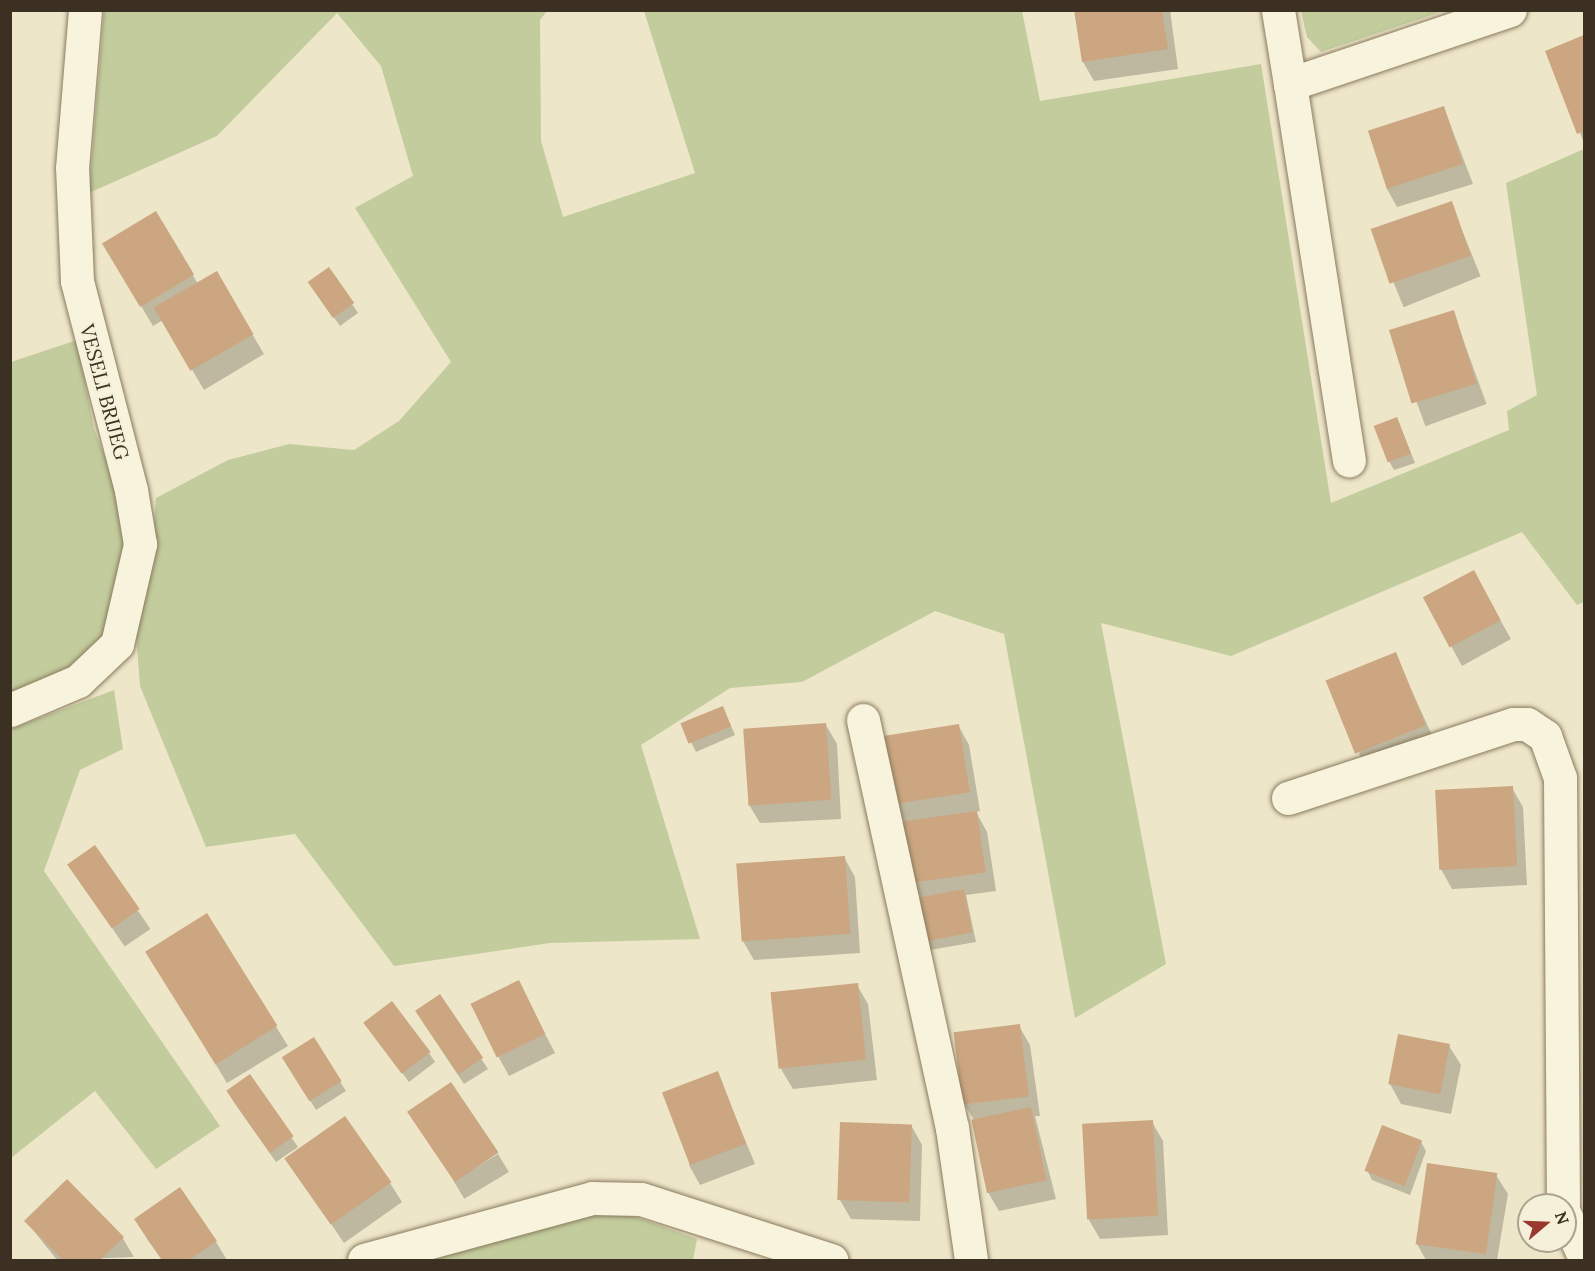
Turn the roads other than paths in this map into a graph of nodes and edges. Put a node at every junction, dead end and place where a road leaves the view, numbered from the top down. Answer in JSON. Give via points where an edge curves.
{"nodes":[{"id":1,"x":85,"y":10,"type":"edge"},
{"id":2,"x":1278,"y":10,"type":"edge"},
{"id":3,"x":1510,"y":10,"type":"edge"},
{"id":4,"x":1290,"y":84,"type":"junction"},
{"id":5,"x":1349,"y":460,"type":"dead end"},
{"id":6,"x":10,"y":710,"type":"edge"},
{"id":7,"x":863,"y":720,"type":"dead end"},
{"id":8,"x":1288,"y":798,"type":"dead end"},
{"id":9,"x":1563,"y":1193,"type":"edge"},
{"id":10,"x":1577,"y":1241,"type":"edge"},
{"id":11,"x":1584,"y":1256,"type":"edge"},
{"id":12,"x":364,"y":1260,"type":"edge"},
{"id":13,"x":831,"y":1260,"type":"edge"},
{"id":14,"x":971,"y":1260,"type":"edge"}],
"edges":[{"from":1,"to":6,"type":"street","name":"VESELI BRIJEG","via":[[72,168],[77,281],[131,490],[140,544],[117,644],[78,681]]},
{"from":2,"to":4,"type":"street"},
{"from":3,"to":4,"type":"street"},
{"from":4,"to":5,"type":"street"},
{"from":7,"to":14,"type":"street","via":[[952,1128]]},
{"from":8,"to":9,"type":"street","via":[[1512,724],[1527,724],[1545,736],[1560,778]]},
{"from":10,"to":11,"type":"street"},
{"from":12,"to":13,"type":"street","via":[[592,1198],[641,1199]]}]}
